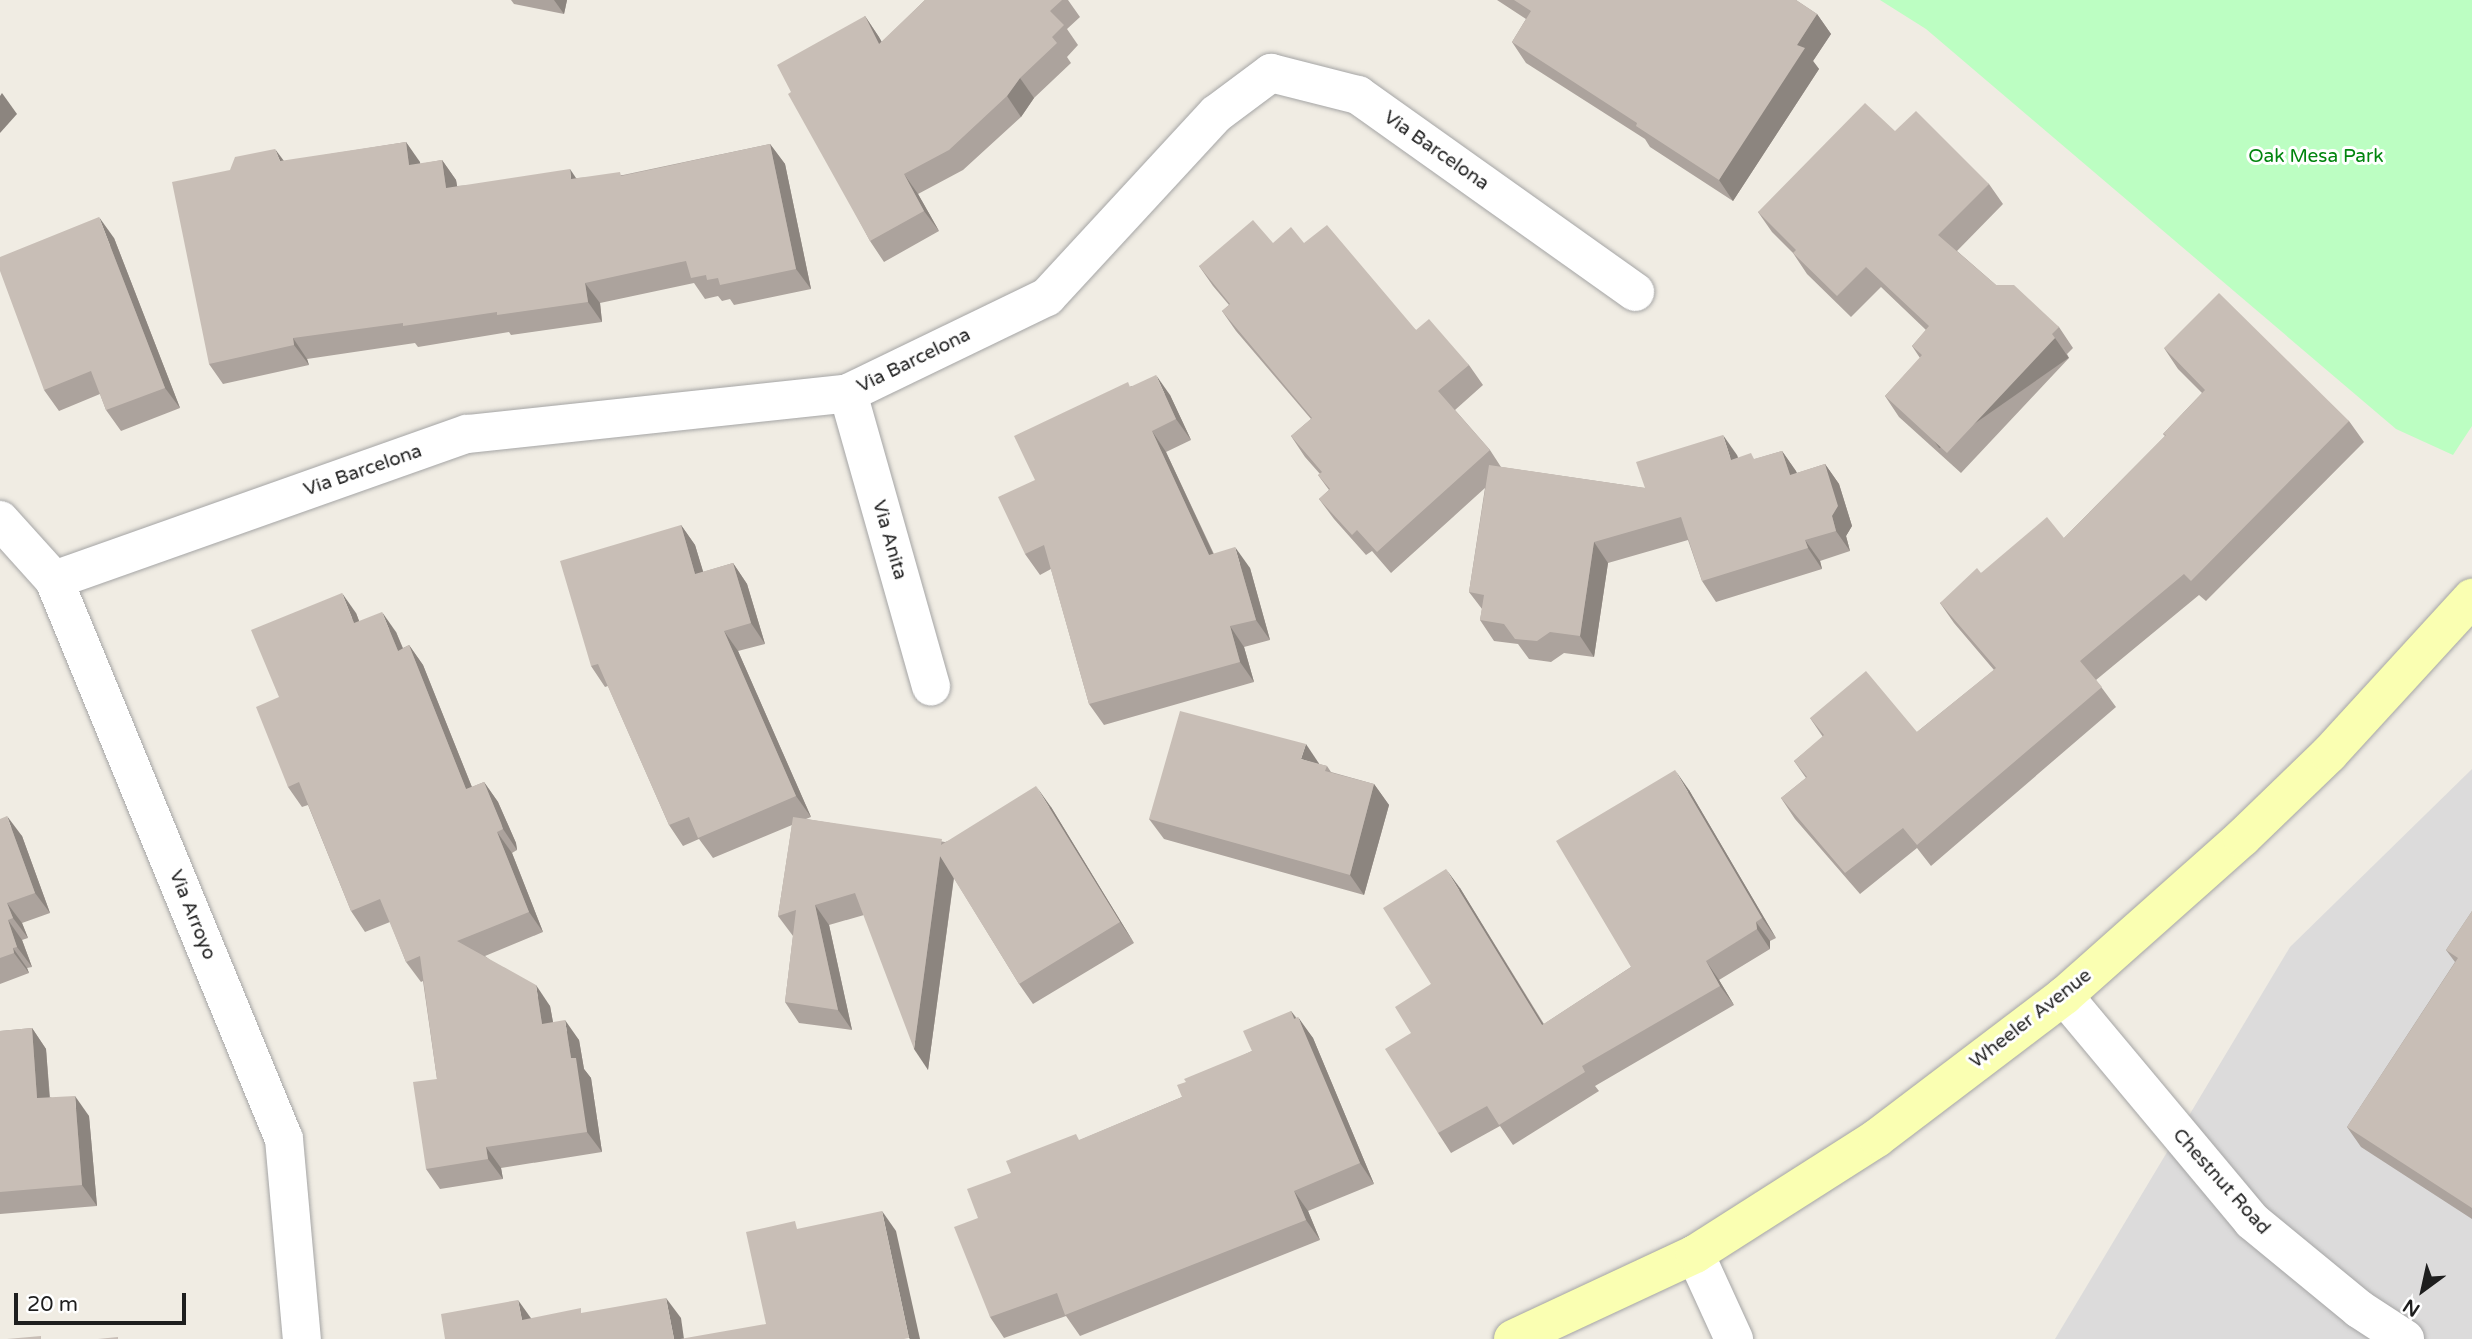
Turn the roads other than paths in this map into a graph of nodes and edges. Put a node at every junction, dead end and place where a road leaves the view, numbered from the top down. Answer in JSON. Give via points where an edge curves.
{"nodes":[{"id":1,"x":1635,"y":292,"type":"dead end"},
{"id":2,"x":848,"y":393,"type":"junction"},
{"id":3,"x":0,"y":520,"type":"edge"},
{"id":4,"x":54,"y":580,"type":"junction"},
{"id":5,"x":2472,"y":598,"type":"edge"},
{"id":6,"x":931,"y":687,"type":"dead end"},
{"id":7,"x":2064,"y":996,"type":"junction"},
{"id":8,"x":1695,"y":1254,"type":"junction"},
{"id":9,"x":302,"y":1339,"type":"edge"},
{"id":10,"x":1513,"y":1339,"type":"edge"},
{"id":11,"x":1734,"y":1339,"type":"edge"},
{"id":12,"x":2405,"y":1339,"type":"edge"}],
"edges":[{"from":1,"to":2,"type":"street","name":"Via Barcelona","via":[[1358,95],[1270,73],[1216,114],[1047,297]]},
{"from":2,"to":4,"type":"street","name":"Via Barcelona","via":[[467,434]]},
{"from":2,"to":6,"type":"street","name":"Via Anita"},
{"from":3,"to":4,"type":"street","name":"Via Arroyo"},
{"from":4,"to":9,"type":"street","name":"Via Arroyo","via":[[284,1139]]},
{"from":5,"to":7,"type":"main road","name":"Wheeler Avenue","via":[[2310,773]]},
{"from":7,"to":8,"type":"main road","name":"Wheeler Avenue","via":[[1877,1138]]},
{"from":7,"to":12,"type":"street","name":"Chestnut Road","via":[[2252,1221],[2359,1310]]},
{"from":8,"to":10,"type":"main road","name":"Wheeler Avenue"},
{"from":8,"to":11,"type":"street"}]}
